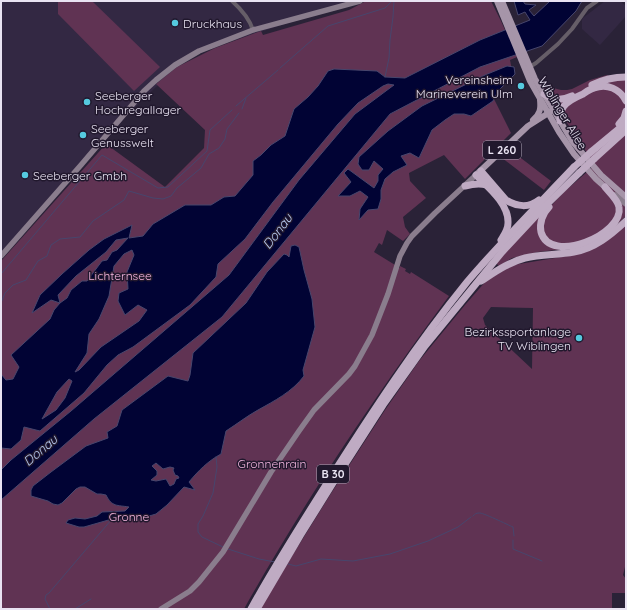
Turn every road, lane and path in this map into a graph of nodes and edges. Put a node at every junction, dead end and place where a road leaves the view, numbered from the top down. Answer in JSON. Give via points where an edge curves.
{"nodes":[{"id":1,"x":232,"y":1,"type":"edge"},
{"id":2,"x":360,"y":1,"type":"edge"},
{"id":3,"x":497,"y":1,"type":"edge"},
{"id":4,"x":502,"y":1,"type":"edge"},
{"id":5,"x":597,"y":1,"type":"edge"},
{"id":6,"x":510,"y":26,"type":"junction"},
{"id":7,"x":253,"y":30,"type":"junction"},
{"id":8,"x":527,"y":68,"type":"junction"},
{"id":9,"x":626,"y":77,"type":"edge"},
{"id":10,"x":541,"y":94,"type":"junction"},
{"id":11,"x":626,"y":101,"type":"edge"},
{"id":12,"x":626,"y":111,"type":"edge"},
{"id":13,"x":551,"y":112,"type":"junction"},
{"id":14,"x":560,"y":121,"type":"junction"},
{"id":15,"x":535,"y":122,"type":"junction"},
{"id":16,"x":626,"y":123,"type":"edge"},
{"id":17,"x":528,"y":126,"type":"junction"},
{"id":18,"x":625,"y":131,"type":"edge"},
{"id":19,"x":559,"y":132,"type":"junction"},
{"id":20,"x":612,"y":134,"type":"junction"},
{"id":21,"x":593,"y":155,"type":"junction"},
{"id":22,"x":577,"y":170,"type":"junction"},
{"id":23,"x":478,"y":173,"type":"junction"},
{"id":24,"x":486,"y":185,"type":"junction"},
{"id":25,"x":465,"y":186,"type":"junction"},
{"id":26,"x":605,"y":188,"type":"junction"},
{"id":27,"x":559,"y":192,"type":"junction"},
{"id":28,"x":549,"y":193,"type":"junction"},
{"id":29,"x":626,"y":197,"type":"edge"},
{"id":30,"x":626,"y":204,"type":"edge"},
{"id":31,"x":626,"y":222,"type":"edge"},
{"id":32,"x":494,"y":252,"type":"junction"},
{"id":33,"x":1,"y":256,"type":"edge"},
{"id":34,"x":474,"y":286,"type":"junction"},
{"id":35,"x":283,"y":560,"type":"junction"},
{"id":36,"x":268,"y":585,"type":"junction"},
{"id":37,"x":161,"y":609,"type":"edge"},
{"id":38,"x":251,"y":609,"type":"edge"},
{"id":39,"x":257,"y":609,"type":"edge"}],
"edges":[{"from":1,"to":7,"type":"street","via":[[244,14]]},
{"from":2,"to":7,"type":"street"},
{"from":3,"to":6,"type":"main road"},
{"from":4,"to":6,"type":"main road"},
{"from":5,"to":8,"type":"street","via":[[587,8],[558,44]]},
{"from":6,"to":8,"type":"main road"},
{"from":7,"to":33,"type":"street","via":[[199,51],[156,80]]},
{"from":8,"to":10,"type":"main road","name":"Wiblinger Allee"},
{"from":8,"to":10,"type":"main road"},
{"from":9,"to":10,"type":"highway","via":[[599,82],[568,98],[553,99]]},
{"from":10,"to":13,"type":"main road","name":"Wiblinger Allee"},
{"from":10,"to":17,"type":"main road","via":[[540,112]]},
{"from":11,"to":14,"type":"highway","via":[[624,96],[613,88],[595,87],[567,102],[562,109]]},
{"from":12,"to":20,"type":"highway"},
{"from":13,"to":14,"type":"main road","name":"Wiblinger Allee"},
{"from":13,"to":15,"type":"main road"},
{"from":13,"to":19,"type":"main road","name":"Wiblinger Allee"},
{"from":14,"to":29,"type":"main road","name":"Wiblinger Allee","via":[[572,141],[601,175]]},
{"from":15,"to":17,"type":"main road","number":"L 260"},
{"from":15,"to":19,"type":"main road","via":[[547,122]]},
{"from":16,"to":20,"type":"highway","number":"B 30"},
{"from":17,"to":23,"type":"main road","number":"L 260"},
{"from":18,"to":21,"type":"highway","number":"B 30"},
{"from":19,"to":26,"type":"main road","name":"Wiblinger Allee","via":[[574,154]]},
{"from":20,"to":21,"type":"highway","number":"B 30"},
{"from":21,"to":22,"type":"highway","number":"B 30","bridge":true},
{"from":22,"to":27,"type":"highway","number":"B 30"},
{"from":22,"to":28,"type":"highway","number":"B 30"},
{"from":23,"to":24,"type":"highway"},
{"from":23,"to":25,"type":"street"},
{"from":23,"to":28,"type":"highway","via":[[506,200],[517,206],[534,204]]},
{"from":24,"to":25,"type":"highway"},
{"from":24,"to":32,"type":"highway","via":[[504,205],[508,218],[507,228]]},
{"from":25,"to":37,"type":"street","via":[[407,243],[372,335],[355,366],[314,410],[299,431],[271,472],[226,548],[190,591]]},
{"from":26,"to":27,"type":"highway","via":[[619,206],[619,214],[614,223],[605,232],[588,241],[562,247],[553,246],[546,241],[540,228],[546,209]]},
{"from":26,"to":30,"type":"street","name":"Wiblinger Allee"},
{"from":27,"to":34,"type":"highway","number":"B 30","via":[[507,246]]},
{"from":28,"to":32,"type":"highway","number":"B 30"},
{"from":31,"to":34,"type":"highway","via":[[587,249],[524,258]]},
{"from":32,"to":35,"type":"highway","number":"B 30","via":[[447,307],[387,390],[350,445]]},
{"from":34,"to":35,"type":"highway","number":"B 30","via":[[425,346],[391,394]]},
{"from":35,"to":36,"type":"highway","number":"B 30"},
{"from":36,"to":38,"type":"highway","number":"B 30"},
{"from":36,"to":39,"type":"highway","number":"B 30"}]}
